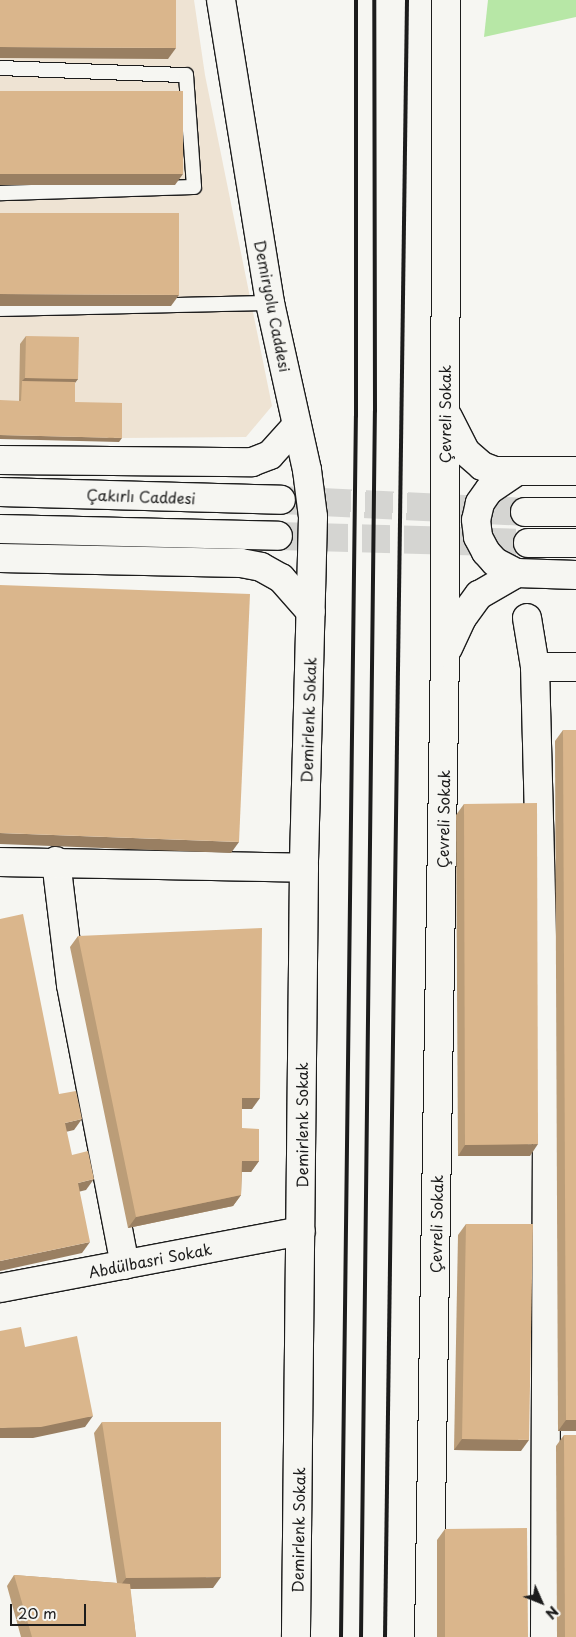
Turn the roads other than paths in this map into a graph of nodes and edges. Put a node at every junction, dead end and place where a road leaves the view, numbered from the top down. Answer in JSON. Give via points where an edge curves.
{"nodes":[{"id":1,"x":221,"y":0,"type":"edge"},
{"id":2,"x":446,"y":0,"type":"edge"},
{"id":3,"x":0,"y":68,"type":"edge"},
{"id":4,"x":0,"y":193,"type":"edge"},
{"id":5,"x":270,"y":303,"type":"junction"},
{"id":6,"x":0,"y":309,"type":"edge"},
{"id":7,"x":446,"y":409,"type":"junction"},
{"id":8,"x":297,"y":425,"type":"junction"},
{"id":9,"x":0,"y":460,"type":"edge"},
{"id":10,"x":576,"y":471,"type":"edge"},
{"id":11,"x":516,"y":472,"type":"junction"},
{"id":12,"x":0,"y":492,"type":"edge"},
{"id":13,"x":281,"y":500,"type":"tunnel mouth"},
{"id":14,"x":525,"y":512,"type":"tunnel mouth"},
{"id":15,"x":576,"y":512,"type":"edge"},
{"id":16,"x":0,"y":529,"type":"edge"},
{"id":17,"x":278,"y":536,"type":"tunnel mouth"},
{"id":18,"x":528,"y":543,"type":"tunnel mouth"},
{"id":19,"x":576,"y":543,"type":"edge"},
{"id":20,"x":0,"y":558,"type":"edge"},
{"id":21,"x":517,"y":573,"type":"junction"},
{"id":22,"x":576,"y":575,"type":"edge"},
{"id":23,"x":311,"y":612,"type":"junction"},
{"id":24,"x":527,"y":618,"type":"dead end"},
{"id":25,"x":445,"y":653,"type":"junction"},
{"id":26,"x":535,"y":667,"type":"junction"},
{"id":27,"x":576,"y":667,"type":"edge"},
{"id":28,"x":56,"y":861,"type":"junction"},
{"id":29,"x":0,"y":862,"type":"edge"},
{"id":30,"x":304,"y":868,"type":"junction"},
{"id":31,"x":301,"y":1231,"type":"junction"},
{"id":32,"x":124,"y":1265,"type":"junction"},
{"id":33,"x":0,"y":1288,"type":"edge"},
{"id":34,"x":296,"y":1637,"type":"edge"},
{"id":35,"x":429,"y":1637,"type":"edge"},
{"id":36,"x":545,"y":1637,"type":"edge"}],
"edges":[{"from":1,"to":5,"type":"street","name":"Demiryolu Caddesi"},
{"from":2,"to":7,"type":"street","name":"Çevreli Sokak"},
{"from":3,"to":4,"type":"lane","via":[[186,75],[194,187]]},
{"from":5,"to":6,"type":"lane"},
{"from":5,"to":8,"type":"street","name":"Demiryolu Caddesi"},
{"from":7,"to":11,"type":"street","via":[[466,452],[482,466],[495,471]]},
{"from":7,"to":25,"type":"street","name":"Çevreli Sokak"},
{"from":8,"to":9,"type":"street","via":[[270,455],[252,462]]},
{"from":8,"to":23,"type":"street","name":"Demiryolu Caddesi","via":[[313,517]]},
{"from":10,"to":11,"type":"street"},
{"from":11,"to":21,"type":"street","via":[[489,490],[480,503],[476,520],[478,537],[486,552],[494,562]]},
{"from":12,"to":13,"type":"street","name":"Çakırlı Caddesi"},
{"from":14,"to":15,"type":"street"},
{"from":16,"to":17,"type":"street"},
{"from":18,"to":19,"type":"street"},
{"from":20,"to":23,"type":"street","via":[[241,563],[262,568],[281,578]]},
{"from":21,"to":22,"type":"street"},
{"from":21,"to":25,"type":"street","via":[[479,595],[462,618]]},
{"from":23,"to":30,"type":"street","name":"Demirlenk Sokak"},
{"from":24,"to":26,"type":"street"},
{"from":25,"to":35,"type":"street","name":"Çevreli Sokak"},
{"from":26,"to":27,"type":"street"},
{"from":26,"to":36,"type":"street","via":[[547,1132]]},
{"from":28,"to":29,"type":"street"},
{"from":28,"to":30,"type":"street"},
{"from":28,"to":32,"type":"street","via":[[71,985]]},
{"from":30,"to":31,"type":"street","name":"Demirlenk Sokak"},
{"from":31,"to":32,"type":"street","name":"Abdülbasri Sokak"},
{"from":31,"to":34,"type":"street","name":"Demirlenk Sokak"},
{"from":32,"to":33,"type":"street","name":"Abdülbasri Sokak"}]}
